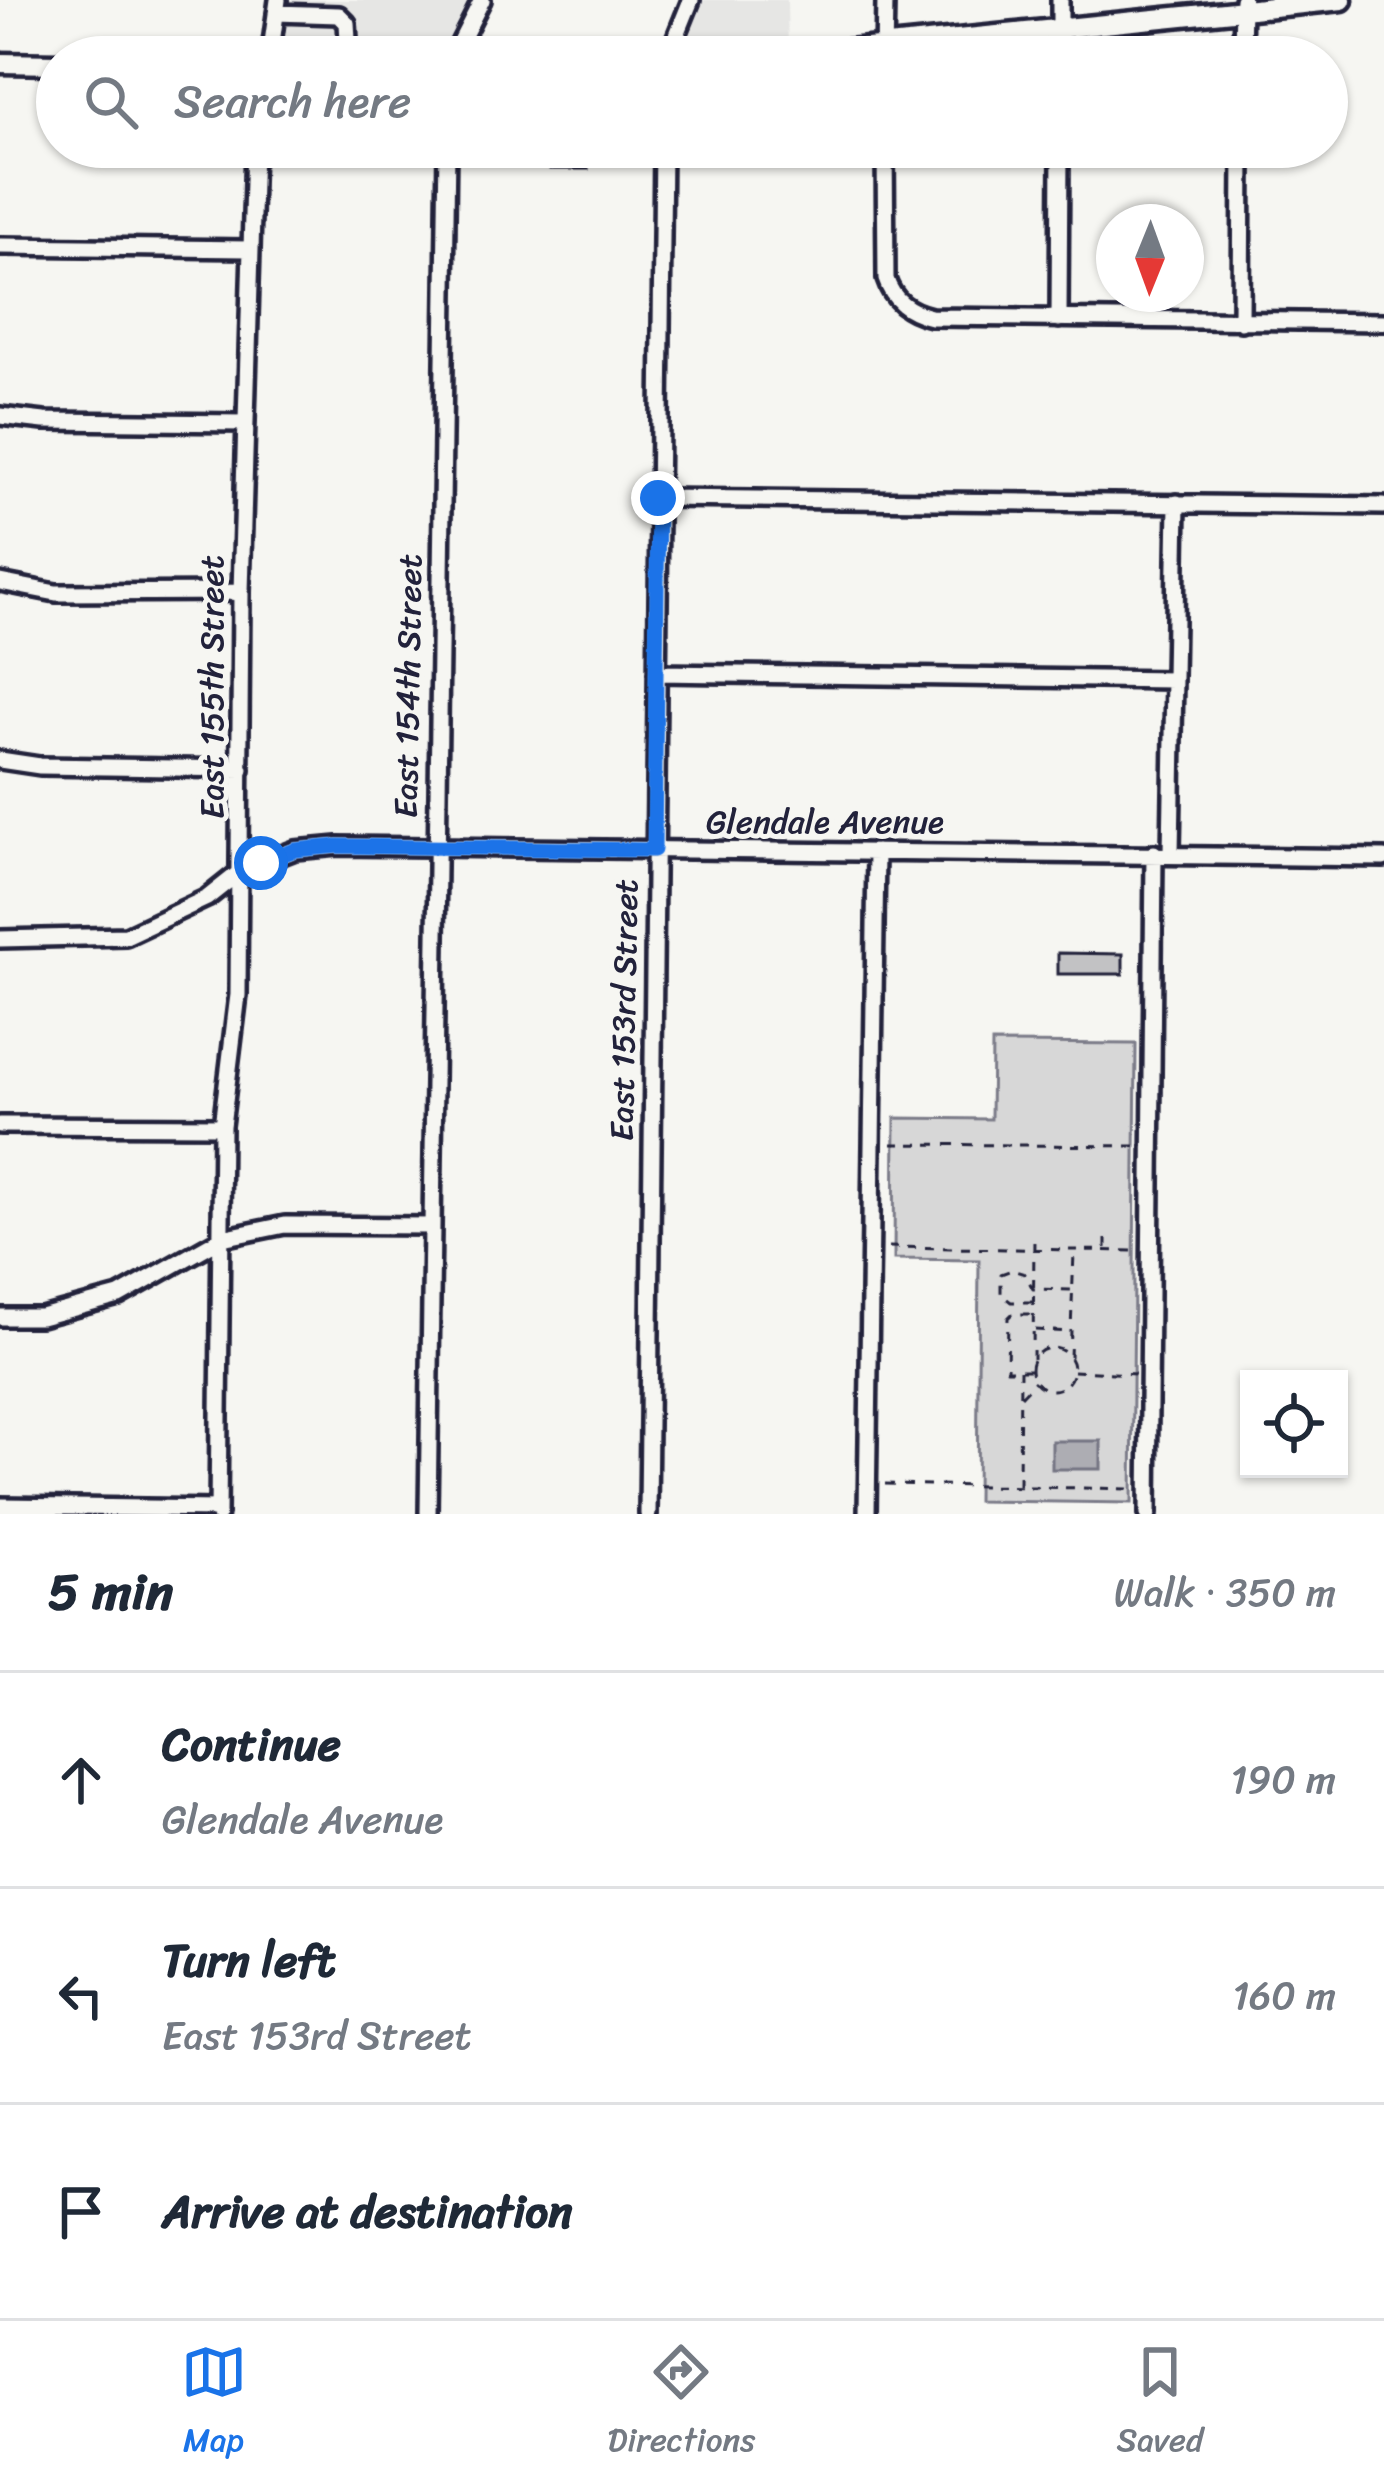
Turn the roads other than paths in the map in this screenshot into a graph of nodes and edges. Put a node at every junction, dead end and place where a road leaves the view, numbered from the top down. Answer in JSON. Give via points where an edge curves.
{"nodes":[{"id":1,"x":482,"y":0,"type":"edge"},
{"id":2,"x":691,"y":0,"type":"edge"},
{"id":3,"x":885,"y":0,"type":"edge"},
{"id":4,"x":1060,"y":0,"type":"edge"},
{"id":5,"x":1342,"y":0,"type":"edge"},
{"id":6,"x":1317,"y":1,"type":"edge"},
{"id":7,"x":1276,"y":4,"type":"edge"},
{"id":8,"x":1242,"y":6,"type":"edge"},
{"id":9,"x":277,"y":7,"type":"edge"},
{"id":10,"x":1060,"y":29,"type":"junction"},
{"id":11,"x":348,"y":36,"type":"edge"},
{"id":12,"x":464,"y":36,"type":"edge"},
{"id":13,"x":676,"y":36,"type":"edge"},
{"id":14,"x":884,"y":36,"type":"edge"},
{"id":15,"x":1009,"y":36,"type":"edge"},
{"id":16,"x":1060,"y":36,"type":"edge"},
{"id":17,"x":0,"y":63,"type":"edge"},
{"id":18,"x":36,"y":64,"type":"edge"},
{"id":19,"x":253,"y":168,"type":"edge"},
{"id":20,"x":447,"y":168,"type":"edge"},
{"id":21,"x":663,"y":168,"type":"edge"},
{"id":22,"x":885,"y":168,"type":"edge"},
{"id":23,"x":1060,"y":168,"type":"edge"},
{"id":24,"x":1242,"y":168,"type":"edge"},
{"id":25,"x":0,"y":246,"type":"edge"},
{"id":26,"x":249,"y":249,"type":"junction"},
{"id":27,"x":1059,"y":319,"type":"junction"},
{"id":28,"x":1241,"y":322,"type":"junction"},
{"id":29,"x":1384,"y":322,"type":"edge"},
{"id":30,"x":0,"y":416,"type":"edge"},
{"id":31,"x":245,"y":423,"type":"junction"},
{"id":32,"x":658,"y":498,"type":"junction"},
{"id":33,"x":1178,"y":503,"type":"junction"},
{"id":34,"x":1384,"y":506,"type":"edge"},
{"id":35,"x":0,"y":583,"type":"edge"},
{"id":36,"x":241,"y":592,"type":"junction"},
{"id":37,"x":657,"y":674,"type":"junction"},
{"id":38,"x":1174,"y":680,"type":"junction"},
{"id":39,"x":0,"y":760,"type":"edge"},
{"id":40,"x":241,"y":770,"type":"junction"},
{"id":41,"x":434,"y":848,"type":"junction"},
{"id":42,"x":654,"y":850,"type":"junction"},
{"id":43,"x":876,"y":852,"type":"junction"},
{"id":44,"x":1163,"y":853,"type":"junction"},
{"id":45,"x":1384,"y":858,"type":"edge"},
{"id":46,"x":241,"y":871,"type":"junction"},
{"id":47,"x":0,"y":939,"type":"edge"},
{"id":48,"x":0,"y":1125,"type":"edge"},
{"id":49,"x":222,"y":1126,"type":"junction"},
{"id":50,"x":431,"y":1226,"type":"junction"},
{"id":51,"x":222,"y":1238,"type":"junction"},
{"id":52,"x":0,"y":1317,"type":"edge"},
{"id":53,"x":0,"y":1506,"type":"edge"},
{"id":54,"x":218,"y":1512,"type":"edge"},
{"id":55,"x":428,"y":1514,"type":"edge"},
{"id":56,"x":648,"y":1514,"type":"edge"},
{"id":57,"x":867,"y":1514,"type":"edge"},
{"id":58,"x":1148,"y":1514,"type":"edge"}],
"edges":[{"from":1,"to":12,"type":"street"},
{"from":2,"to":13,"type":"street"},
{"from":3,"to":14,"type":"street"},
{"from":4,"to":10,"type":"street"},
{"from":5,"to":6,"type":"main road"},
{"from":6,"to":7,"type":"main road"},
{"from":7,"to":8,"type":"main road"},
{"from":8,"to":10,"type":"main road"},
{"from":9,"to":11,"type":"street","via":[[339,15]]},
{"from":10,"to":15,"type":"main road"},
{"from":10,"to":16,"type":"street"},
{"from":17,"to":18,"type":"main road"},
{"from":19,"to":26,"type":"street","name":"East 155th Street"},
{"from":20,"to":41,"type":"street","name":"East 154th Street"},
{"from":21,"to":32,"type":"street","name":"East 153rd Street"},
{"from":22,"to":27,"type":"street","via":[[890,292],[916,314]]},
{"from":23,"to":27,"type":"street"},
{"from":24,"to":28,"type":"street"},
{"from":25,"to":26,"type":"street"},
{"from":26,"to":31,"type":"street","name":"East 155th Street"},
{"from":27,"to":28,"type":"street"},
{"from":28,"to":29,"type":"street"},
{"from":30,"to":31,"type":"street"},
{"from":31,"to":36,"type":"street","name":"East 155th Street"},
{"from":32,"to":33,"type":"street"},
{"from":32,"to":37,"type":"street","name":"East 153rd Street"},
{"from":33,"to":34,"type":"street"},
{"from":33,"to":38,"type":"street"},
{"from":35,"to":36,"type":"street","via":[[56,593]]},
{"from":36,"to":40,"type":"street","name":"East 155th Street"},
{"from":37,"to":38,"type":"street"},
{"from":37,"to":42,"type":"street","name":"East 153rd Street"},
{"from":38,"to":44,"type":"street"},
{"from":39,"to":40,"type":"street"},
{"from":40,"to":46,"type":"street","name":"East 155th Street"},
{"from":41,"to":42,"type":"street","name":"Glendale Avenue"},
{"from":41,"to":46,"type":"street","name":"Glendale Avenue","via":[[295,850]]},
{"from":41,"to":50,"type":"street","name":"East 154th Street"},
{"from":42,"to":43,"type":"street","name":"Glendale Avenue"},
{"from":42,"to":56,"type":"street","name":"East 153rd Street"},
{"from":43,"to":44,"type":"street","name":"Glendale Avenue"},
{"from":43,"to":57,"type":"street"},
{"from":44,"to":45,"type":"street","name":"Glendale Avenue"},
{"from":44,"to":58,"type":"street"},
{"from":46,"to":47,"type":"street","name":"Glendale Avenue","via":[[207,898],[126,936]]},
{"from":46,"to":49,"type":"street","name":"East 155th Street","via":[[238,995]]},
{"from":48,"to":49,"type":"street"},
{"from":49,"to":51,"type":"street","name":"East 155th Street"},
{"from":50,"to":51,"type":"street","via":[[285,1225]]},
{"from":50,"to":55,"type":"street","name":"East 154th Street"},
{"from":51,"to":52,"type":"street","via":[[118,1296],[41,1317]]},
{"from":51,"to":54,"type":"street","name":"East 155th Street"},
{"from":53,"to":54,"type":"street"}]}
